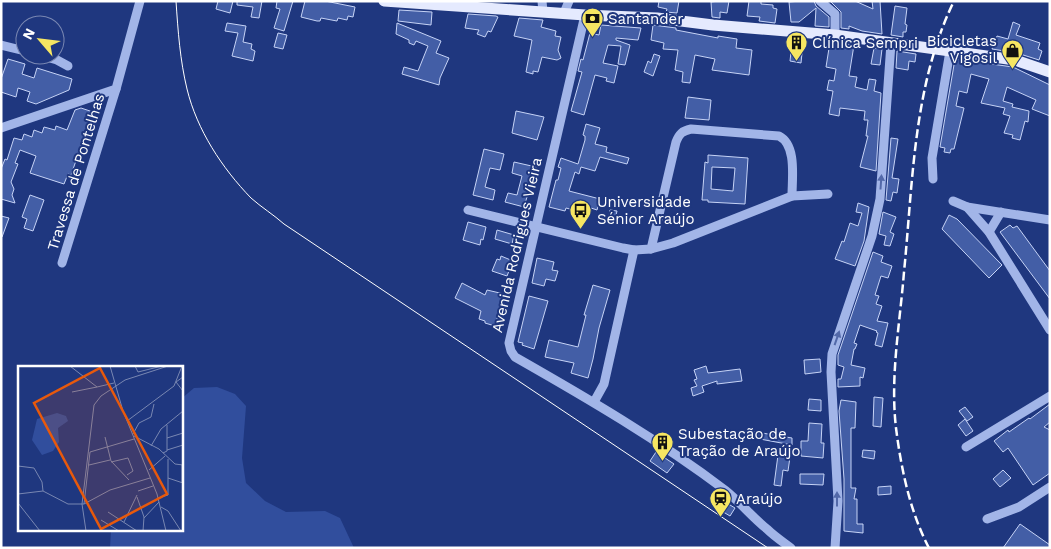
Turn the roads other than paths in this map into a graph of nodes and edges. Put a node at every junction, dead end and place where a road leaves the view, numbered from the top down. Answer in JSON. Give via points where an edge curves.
{"nodes":[{"id":1,"x":140,"y":1,"type":"edge"},
{"id":2,"x":384,"y":1,"type":"edge"},
{"id":3,"x":570,"y":1,"type":"edge"},
{"id":4,"x":820,"y":1,"type":"edge"},
{"id":5,"x":437,"y":3,"type":"edge"},
{"id":6,"x":543,"y":6,"type":"edge"},
{"id":7,"x":564,"y":13,"type":"junction"},
{"id":8,"x":585,"y":15,"type":"junction"},
{"id":9,"x":834,"y":35,"type":"junction"},
{"id":10,"x":891,"y":42,"type":"junction"},
{"id":11,"x":1,"y":45,"type":"edge"},
{"id":12,"x":15,"y":48,"type":"edge"},
{"id":13,"x":947,"y":50,"type":"junction"},
{"id":14,"x":65,"y":64,"type":"edge"},
{"id":15,"x":68,"y":66,"type":"dead end"},
{"id":16,"x":1049,"y":69,"type":"edge"},
{"id":17,"x":116,"y":89,"type":"junction"},
{"id":18,"x":1,"y":128,"type":"edge"},
{"id":19,"x":933,"y":179,"type":"dead end"},
{"id":20,"x":828,"y":194,"type":"dead end"},
{"id":21,"x":792,"y":196,"type":"junction"},
{"id":22,"x":953,"y":201,"type":"dead end"},
{"id":23,"x":967,"y":207,"type":"junction"},
{"id":24,"x":468,"y":210,"type":"dead end"},
{"id":25,"x":1001,"y":212,"type":"junction"},
{"id":26,"x":1050,"y":220,"type":"edge"},
{"id":27,"x":536,"y":226,"type":"junction"},
{"id":28,"x":989,"y":232,"type":"junction"},
{"id":29,"x":651,"y":249,"type":"junction"},
{"id":30,"x":634,"y":250,"type":"junction"},
{"id":31,"x":62,"y":263,"type":"dead end"},
{"id":32,"x":1050,"y":330,"type":"edge"},
{"id":33,"x":1050,"y":396,"type":"edge"},
{"id":34,"x":594,"y":402,"type":"junction"},
{"id":35,"x":966,"y":447,"type":"dead end"},
{"id":36,"x":1050,"y":487,"type":"edge"},
{"id":37,"x":987,"y":519,"type":"dead end"},
{"id":38,"x":791,"y":548,"type":"edge"},
{"id":39,"x":835,"y":548,"type":"edge"}],
"edges":[{"from":1,"to":17,"type":"street","name":"Travessa de Pontelhas"},
{"from":2,"to":5,"type":"main road"},
{"from":3,"to":7,"type":"street"},
{"from":4,"to":9,"type":"street","via":[[835,14]]},
{"from":5,"to":6,"type":"main road"},
{"from":6,"to":7,"type":"main road"},
{"from":7,"to":8,"type":"main road"},
{"from":8,"to":9,"type":"main road","via":[[657,18]]},
{"from":8,"to":27,"type":"street","name":"Avenida Rodrigues Vieira"},
{"from":9,"to":10,"type":"main road"},
{"from":10,"to":13,"type":"main road"},
{"from":39,"to":10,"type":"street","one_way":true,"via":[[838,501],[832,354],[869,245],[880,199]]},
{"from":11,"to":12,"type":"street"},
{"from":13,"to":16,"type":"main road","via":[[1015,60]]},
{"from":13,"to":19,"type":"street","via":[[932,158]]},
{"from":14,"to":15,"type":"street"},
{"from":17,"to":18,"type":"street"},
{"from":17,"to":31,"type":"street","name":"Travessa de Pontelhas"},
{"from":20,"to":21,"type":"street"},
{"from":21,"to":29,"type":"street"},
{"from":21,"to":29,"type":"street","via":[[791,150],[785,139],[780,136],[684,131],[676,142]]},
{"from":22,"to":23,"type":"street"},
{"from":23,"to":25,"type":"street"},
{"from":23,"to":28,"type":"street"},
{"from":24,"to":27,"type":"street"},
{"from":25,"to":26,"type":"street"},
{"from":25,"to":28,"type":"street"},
{"from":27,"to":30,"type":"street"},
{"from":27,"to":34,"type":"street","name":"Avenida Rodrigues Vieira","via":[[509,343],[511,351]]},
{"from":28,"to":32,"type":"street"},
{"from":29,"to":30,"type":"street"},
{"from":30,"to":34,"type":"street","via":[[604,384]]},
{"from":33,"to":35,"type":"street"},
{"from":34,"to":38,"type":"street","name":"Avenida Rodrigues Vieira","via":[[724,490]]},
{"from":36,"to":37,"type":"street","via":[[1019,507]]}]}
